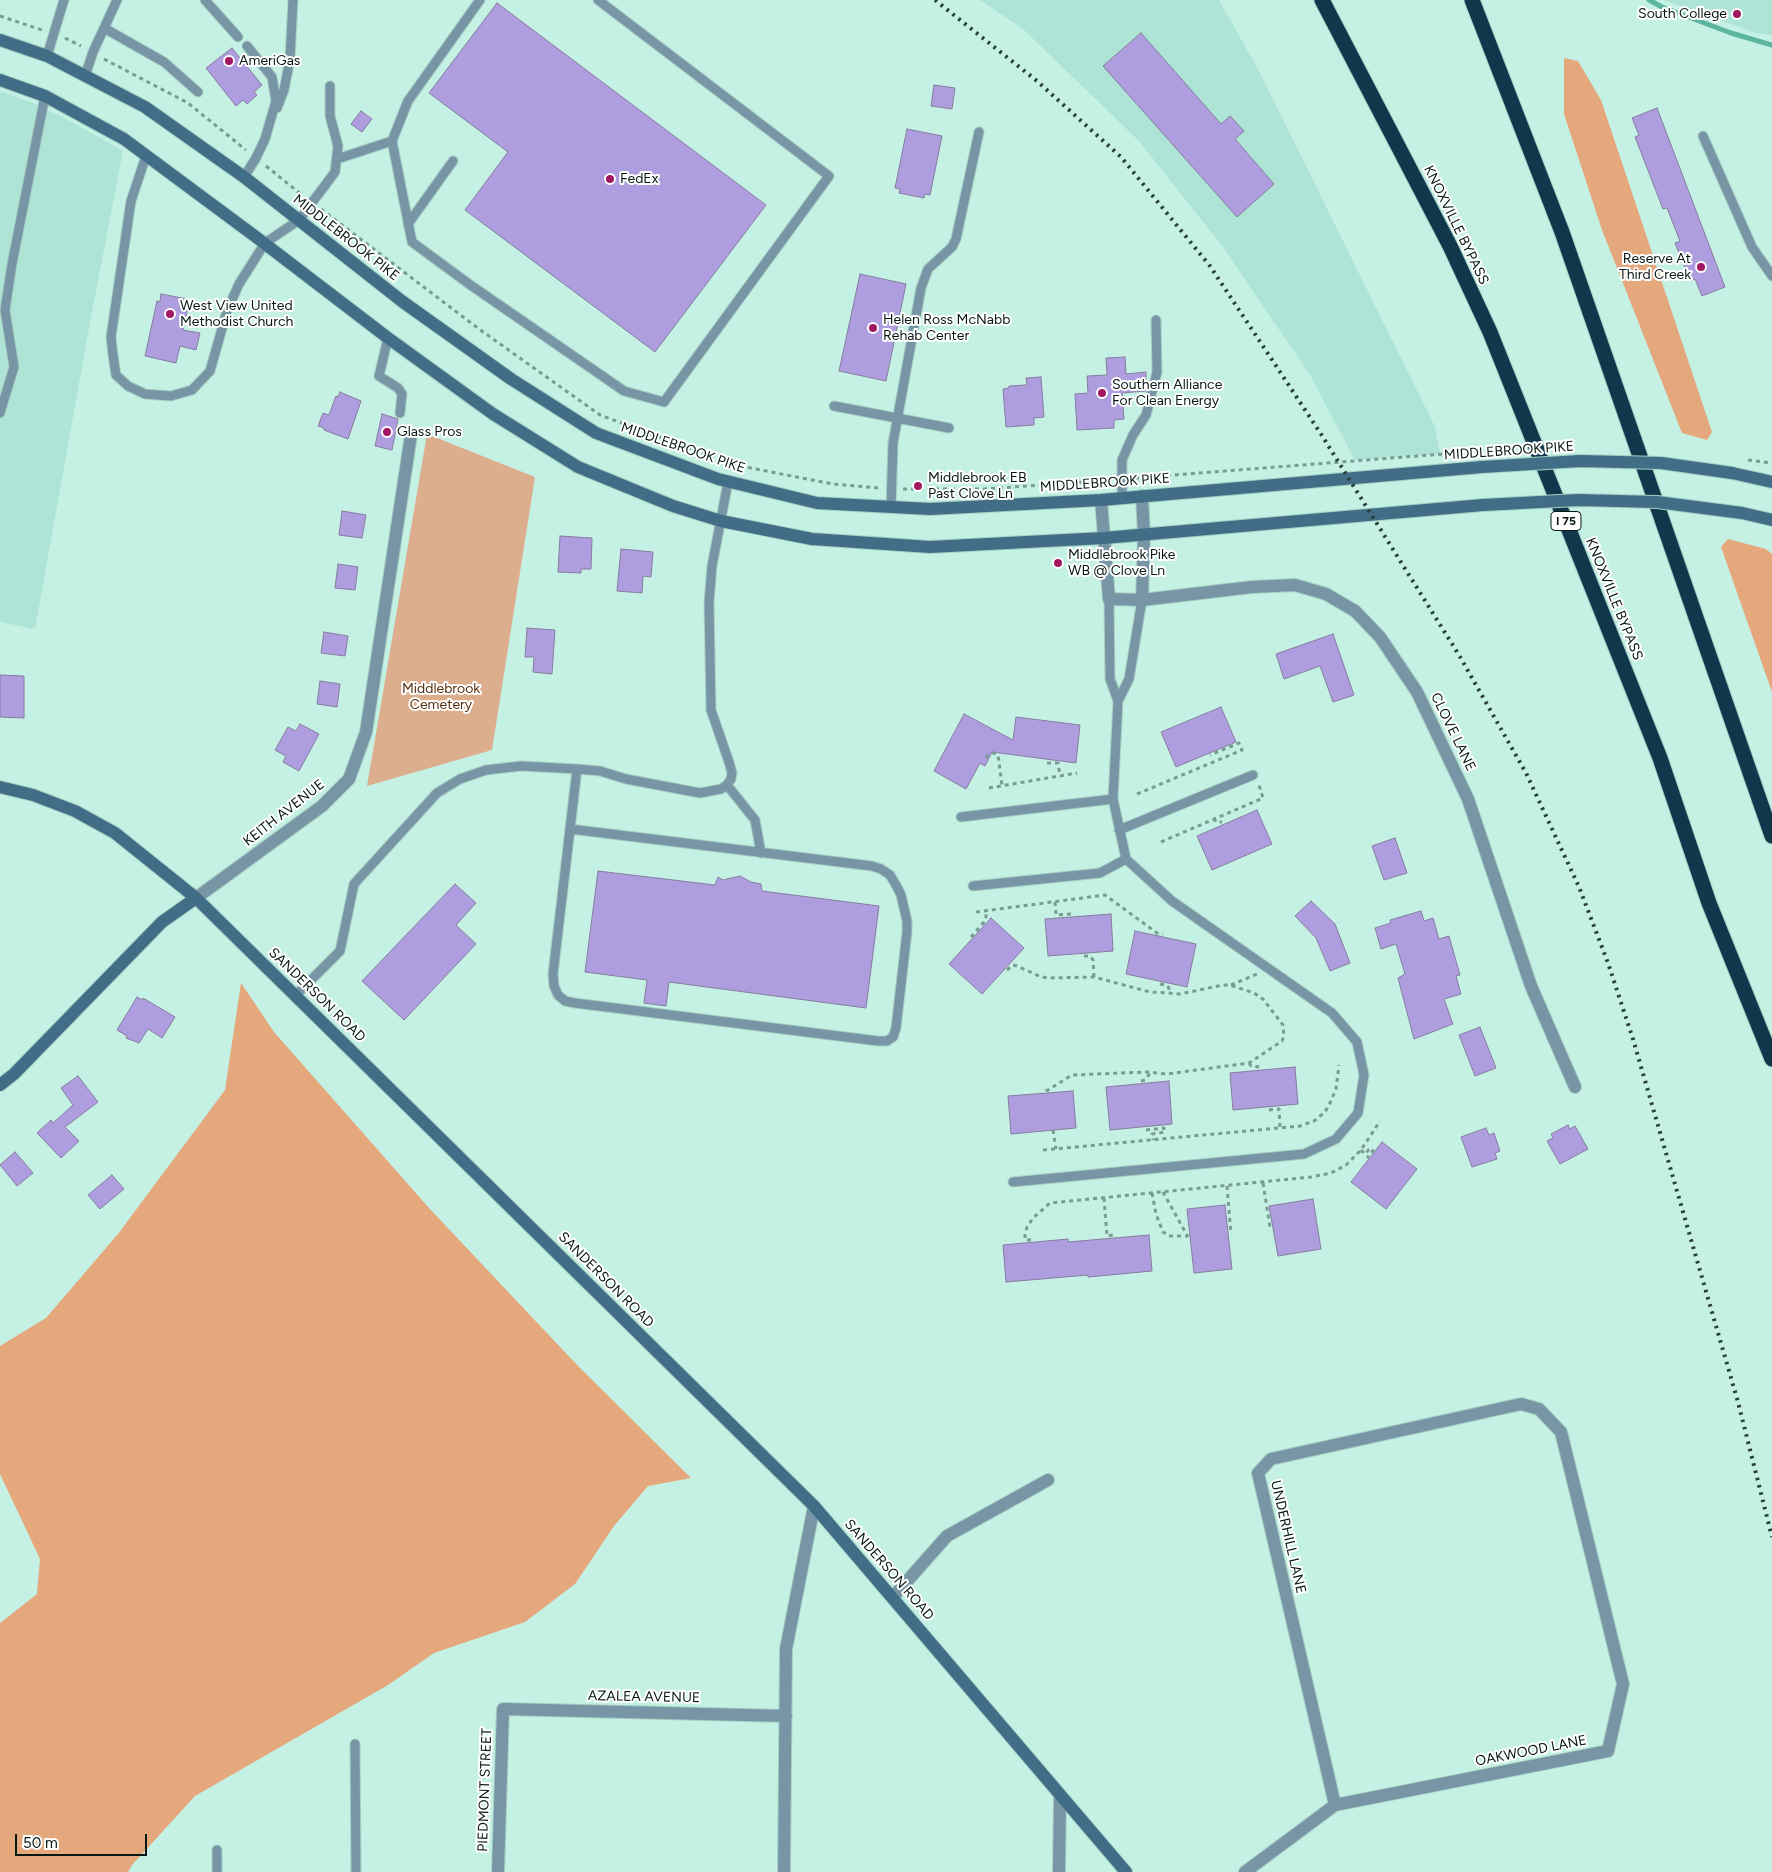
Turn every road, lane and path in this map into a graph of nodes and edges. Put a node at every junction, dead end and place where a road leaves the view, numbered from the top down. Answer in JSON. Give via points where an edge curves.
{"nodes":[{"id":1,"x":64,"y":0,"type":"edge"},
{"id":2,"x":117,"y":0,"type":"edge"},
{"id":3,"x":205,"y":0,"type":"edge"},
{"id":4,"x":293,"y":0,"type":"edge"},
{"id":5,"x":480,"y":0,"type":"edge"},
{"id":6,"x":598,"y":0,"type":"edge"},
{"id":7,"x":1322,"y":0,"type":"edge"},
{"id":8,"x":1472,"y":0,"type":"edge"},
{"id":9,"x":104,"y":28,"type":"junction"},
{"id":10,"x":238,"y":37,"type":"dead end"},
{"id":11,"x":0,"y":40,"type":"edge"},
{"id":12,"x":247,"y":46,"type":"dead end"},
{"id":13,"x":47,"y":56,"type":"junction"},
{"id":14,"x":85,"y":76,"type":"junction"},
{"id":15,"x":0,"y":80,"type":"edge"},
{"id":16,"x":330,"y":86,"type":"dead end"},
{"id":17,"x":198,"y":92,"type":"dead end"},
{"id":18,"x":45,"y":96,"type":"junction"},
{"id":19,"x":979,"y":132,"type":"dead end"},
{"id":20,"x":1703,"y":136,"type":"dead end"},
{"id":21,"x":265,"y":139,"type":"junction"},
{"id":22,"x":392,"y":141,"type":"junction"},
{"id":23,"x":146,"y":156,"type":"junction"},
{"id":24,"x":337,"y":159,"type":"junction"},
{"id":25,"x":453,"y":161,"type":"dead end"},
{"id":26,"x":244,"y":177,"type":"junction"},
{"id":27,"x":298,"y":220,"type":"junction"},
{"id":28,"x":408,"y":224,"type":"junction"},
{"id":29,"x":265,"y":243,"type":"junction"},
{"id":30,"x":1772,"y":276,"type":"edge"},
{"id":31,"x":1156,"y":320,"type":"dead end"},
{"id":32,"x":388,"y":338,"type":"junction"},
{"id":33,"x":834,"y":406,"type":"dead end"},
{"id":34,"x":0,"y":413,"type":"edge"},
{"id":35,"x":400,"y":413,"type":"dead end"},
{"id":36,"x":897,"y":418,"type":"junction"},
{"id":37,"x":949,"y":428,"type":"dead end"},
{"id":38,"x":412,"y":435,"type":"dead end"},
{"id":39,"x":728,"y":482,"type":"junction"},
{"id":40,"x":1772,"y":482,"type":"edge"},
{"id":41,"x":1142,"y":496,"type":"junction"},
{"id":42,"x":1122,"y":498,"type":"junction"},
{"id":43,"x":1102,"y":500,"type":"junction"},
{"id":44,"x":890,"y":507,"type":"junction"},
{"id":45,"x":721,"y":520,"type":"junction"},
{"id":46,"x":1772,"y":520,"type":"edge"},
{"id":47,"x":1144,"y":535,"type":"junction"},
{"id":48,"x":1104,"y":538,"type":"junction"},
{"id":49,"x":1110,"y":599,"type":"junction"},
{"id":50,"x":1142,"y":600,"type":"junction"},
{"id":51,"x":1118,"y":700,"type":"junction"},
{"id":52,"x":1210,"y":755,"type":"dead end"},
{"id":53,"x":986,"y":758,"type":"dead end"},
{"id":54,"x":1047,"y":762,"type":"dead end"},
{"id":55,"x":577,"y":769,"type":"junction"},
{"id":56,"x":1077,"y":773,"type":"dead end"},
{"id":57,"x":1253,"y":775,"type":"dead end"},
{"id":58,"x":1060,"y":776,"type":"junction"},
{"id":59,"x":1258,"y":784,"type":"dead end"},
{"id":60,"x":727,"y":785,"type":"junction"},
{"id":61,"x":1002,"y":785,"type":"junction"},
{"id":62,"x":0,"y":787,"type":"edge"},
{"id":63,"x":989,"y":788,"type":"dead end"},
{"id":64,"x":1137,"y":794,"type":"dead end"},
{"id":65,"x":1113,"y":799,"type":"junction"},
{"id":66,"x":961,"y":817,"type":"dead end"},
{"id":67,"x":1214,"y":818,"type":"junction"},
{"id":68,"x":1222,"y":822,"type":"dead end"},
{"id":69,"x":570,"y":829,"type":"junction"},
{"id":70,"x":1119,"y":830,"type":"junction"},
{"id":71,"x":1772,"y":836,"type":"edge"},
{"id":72,"x":1161,"y":842,"type":"dead end"},
{"id":73,"x":761,"y":853,"type":"junction"},
{"id":74,"x":1126,"y":860,"type":"junction"},
{"id":75,"x":973,"y":886,"type":"dead end"},
{"id":76,"x":196,"y":898,"type":"junction"},
{"id":77,"x":1056,"y":902,"type":"junction"},
{"id":78,"x":986,"y":911,"type":"junction"},
{"id":79,"x":976,"y":912,"type":"dead end"},
{"id":80,"x":1073,"y":914,"type":"dead end"},
{"id":81,"x":1163,"y":934,"type":"dead end"},
{"id":82,"x":971,"y":937,"type":"dead end"},
{"id":83,"x":1084,"y":956,"type":"dead end"},
{"id":84,"x":1264,"y":966,"type":"junction"},
{"id":85,"x":1007,"y":970,"type":"dead end"},
{"id":86,"x":1094,"y":977,"type":"junction"},
{"id":87,"x":1160,"y":984,"type":"dead end"},
{"id":88,"x":1230,"y":985,"type":"junction"},
{"id":89,"x":1168,"y":993,"type":"junction"},
{"id":90,"x":296,"y":995,"type":"junction"},
{"id":91,"x":1772,"y":1059,"type":"edge"},
{"id":92,"x":1249,"y":1063,"type":"junction"},
{"id":93,"x":1339,"y":1065,"type":"dead end"},
{"id":94,"x":1259,"y":1067,"type":"dead end"},
{"id":95,"x":1151,"y":1072,"type":"junction"},
{"id":96,"x":1141,"y":1081,"type":"dead end"},
{"id":97,"x":0,"y":1085,"type":"edge"},
{"id":98,"x":1575,"y":1087,"type":"dead end"},
{"id":99,"x":1044,"y":1091,"type":"dead end"},
{"id":100,"x":1269,"y":1110,"type":"dead end"},
{"id":101,"x":1380,"y":1121,"type":"dead end"},
{"id":102,"x":1280,"y":1128,"type":"junction"},
{"id":103,"x":1053,"y":1130,"type":"dead end"},
{"id":104,"x":1146,"y":1130,"type":"dead end"},
{"id":105,"x":1153,"y":1140,"type":"junction"},
{"id":106,"x":1056,"y":1149,"type":"junction"},
{"id":107,"x":1043,"y":1150,"type":"dead end"},
{"id":108,"x":1361,"y":1150,"type":"junction"},
{"id":109,"x":1367,"y":1158,"type":"dead end"},
{"id":110,"x":1013,"y":1182,"type":"dead end"},
{"id":111,"x":1263,"y":1183,"type":"junction"},
{"id":112,"x":1227,"y":1186,"type":"junction"},
{"id":113,"x":1164,"y":1192,"type":"junction"},
{"id":114,"x":1152,"y":1193,"type":"junction"},
{"id":115,"x":1104,"y":1198,"type":"junction"},
{"id":116,"x":1270,"y":1227,"type":"dead end"},
{"id":117,"x":1231,"y":1234,"type":"dead end"},
{"id":118,"x":1113,"y":1235,"type":"dead end"},
{"id":119,"x":1031,"y":1240,"type":"dead end"},
{"id":120,"x":1539,"y":1409,"type":"joint"},
{"id":121,"x":1048,"y":1480,"type":"dead end"},
{"id":122,"x":814,"y":1506,"type":"junction"},
{"id":123,"x":893,"y":1597,"type":"junction"},
{"id":124,"x":502,"y":1709,"type":"joint"},
{"id":125,"x":786,"y":1716,"type":"junction"},
{"id":126,"x":355,"y":1744,"type":"dead end"},
{"id":127,"x":1060,"y":1796,"type":"junction"},
{"id":128,"x":1335,"y":1805,"type":"junction"},
{"id":129,"x":217,"y":1850,"type":"dead end"},
{"id":130,"x":217,"y":1872,"type":"edge"},
{"id":131,"x":356,"y":1872,"type":"edge"},
{"id":132,"x":498,"y":1872,"type":"edge"},
{"id":133,"x":784,"y":1872,"type":"edge"},
{"id":134,"x":1059,"y":1872,"type":"edge"},
{"id":135,"x":1126,"y":1872,"type":"edge"},
{"id":136,"x":1246,"y":1872,"type":"edge"}],
"edges":[{"from":1,"to":13,"type":"lane"},
{"from":2,"to":9,"type":"lane"},
{"from":3,"to":10,"type":"lane"},
{"from":4,"to":21,"type":"lane","via":[[290,59],[284,90]]},
{"from":5,"to":22,"type":"lane","via":[[408,101]]},
{"from":6,"to":28,"type":"lane","via":[[829,176],[664,402],[624,392],[412,242]]},
{"from":7,"to":91,"type":"highway","name":"KNOXVILLE BYPASS","number":"I 75","via":[[1450,246],[1490,332],[1660,758],[1709,903]]},
{"from":8,"to":71,"type":"highway","via":[[1562,232]]},
{"from":9,"to":14,"type":"lane"},
{"from":9,"to":17,"type":"lane","via":[[164,62]]},
{"from":11,"to":13,"type":"main road","name":"MIDDLEBROOK PIKE"},
{"from":12,"to":21,"type":"lane","via":[[272,77],[276,101]]},
{"from":13,"to":14,"type":"main road","name":"MIDDLEBROOK PIKE"},
{"from":14,"to":26,"type":"main road","name":"MIDDLEBROOK PIKE","via":[[145,107]]},
{"from":15,"to":18,"type":"main road"},
{"from":16,"to":24,"type":"lane","via":[[330,116],[338,146]]},
{"from":18,"to":23,"type":"main road","via":[[124,139]]},
{"from":18,"to":34,"type":"lane","via":[[5,310],[14,368]]},
{"from":19,"to":36,"type":"lane","via":[[956,239],[925,275]]},
{"from":20,"to":30,"type":"lane","via":[[1752,247]]},
{"from":21,"to":26,"type":"lane"},
{"from":22,"to":24,"type":"lane"},
{"from":22,"to":28,"type":"lane"},
{"from":23,"to":29,"type":"main road"},
{"from":23,"to":29,"type":"lane","via":[[131,201],[111,337],[116,375],[128,386],[145,394],[171,396],[192,390],[210,371],[235,293]]},
{"from":24,"to":27,"type":"lane","via":[[335,172]]},
{"from":25,"to":28,"type":"lane"},
{"from":26,"to":27,"type":"main road","name":"MIDDLEBROOK PIKE"},
{"from":27,"to":29,"type":"lane"},
{"from":27,"to":39,"type":"main road","name":"MIDDLEBROOK PIKE","via":[[403,302],[511,379],[596,433]]},
{"from":29,"to":32,"type":"main road"},
{"from":31,"to":42,"type":"lane","via":[[1157,372],[1146,415],[1122,460]]},
{"from":32,"to":35,"type":"lane","via":[[379,376],[402,394]]},
{"from":32,"to":45,"type":"main road","via":[[493,414],[578,467],[673,506]]},
{"from":33,"to":36,"type":"lane"},
{"from":36,"to":37,"type":"lane"},
{"from":36,"to":44,"type":"lane","via":[[892,443]]},
{"from":38,"to":76,"type":"street","name":"KEITH AVENUE","via":[[366,732],[349,780],[322,806]]},
{"from":39,"to":44,"type":"main road","name":"MIDDLEBROOK PIKE","via":[[817,503]]},
{"from":39,"to":45,"type":"lane"},
{"from":40,"to":41,"type":"main road","name":"MIDDLEBROOK PIKE","bridge":true,"via":[[1661,463],[1589,461]]},
{"from":41,"to":42,"type":"main road","name":"MIDDLEBROOK PIKE"},
{"from":41,"to":47,"type":"street"},
{"from":42,"to":43,"type":"main road","name":"MIDDLEBROOK PIKE"},
{"from":43,"to":44,"type":"main road","name":"MIDDLEBROOK PIKE","via":[[930,509]]},
{"from":43,"to":48,"type":"street"},
{"from":45,"to":48,"type":"main road","via":[[812,539],[930,548]]},
{"from":45,"to":60,"type":"lane","via":[[709,602],[711,710],[732,773]]},
{"from":46,"to":47,"type":"main road","bridge":true,"via":[[1657,502],[1578,500]]},
{"from":47,"to":48,"type":"main road"},
{"from":47,"to":50,"type":"street"},
{"from":48,"to":49,"type":"street"},
{"from":49,"to":50,"type":"street","name":"CLOVE LANE"},
{"from":49,"to":51,"type":"lane","via":[[1110,679]]},
{"from":50,"to":51,"type":"lane","via":[[1129,679]]},
{"from":50,"to":98,"type":"street","name":"CLOVE LANE","via":[[1294,585],[1326,594],[1355,610],[1380,637],[1417,692],[1468,798],[1531,986]]},
{"from":51,"to":65,"type":"lane"},
{"from":52,"to":64,"type":"path","via":[[1239,743],[1242,750]]},
{"from":53,"to":61,"type":"path","via":[[998,755]]},
{"from":54,"to":58,"type":"path","via":[[1058,763]]},
{"from":55,"to":60,"type":"lane","via":[[700,793]]},
{"from":55,"to":69,"type":"lane"},
{"from":55,"to":90,"type":"lane","via":[[521,766],[486,770],[460,779],[438,793],[354,884],[340,951]]},
{"from":56,"to":58,"type":"path"},
{"from":57,"to":70,"type":"lane"},
{"from":58,"to":61,"type":"path"},
{"from":59,"to":67,"type":"path","via":[[1263,798]]},
{"from":60,"to":73,"type":"lane","via":[[755,820]]},
{"from":61,"to":63,"type":"path"},
{"from":62,"to":76,"type":"main road","name":"SANDERSON ROAD","via":[[76,811],[115,833]]},
{"from":65,"to":66,"type":"lane"},
{"from":65,"to":70,"type":"lane"},
{"from":67,"to":68,"type":"path","via":[[1216,822]]},
{"from":67,"to":72,"type":"path"},
{"from":69,"to":73,"type":"lane"},
{"from":69,"to":73,"type":"lane","via":[[553,974],[558,995],[566,1000],[878,1041],[893,1037],[907,932],[905,910],[893,880],[872,866]]},
{"from":70,"to":74,"type":"lane"},
{"from":74,"to":75,"type":"lane","via":[[1100,873]]},
{"from":74,"to":84,"type":"lane","via":[[1172,901]]},
{"from":76,"to":90,"type":"main road","name":"SANDERSON ROAD"},
{"from":76,"to":97,"type":"main road","name":"KEITH AVENUE","via":[[162,922]]},
{"from":77,"to":78,"type":"path"},
{"from":77,"to":80,"type":"path","via":[[1056,915]]},
{"from":77,"to":81,"type":"path","via":[[1105,895]]},
{"from":78,"to":79,"type":"path"},
{"from":78,"to":82,"type":"path","via":[[984,922]]},
{"from":83,"to":86,"type":"path","via":[[1093,960]]},
{"from":84,"to":88,"type":"path","via":[[1254,976]]},
{"from":84,"to":110,"type":"lane","via":[[1332,1013],[1357,1042],[1364,1074],[1358,1113],[1336,1139],[1304,1154]]},
{"from":85,"to":86,"type":"path","via":[[1017,966],[1047,978]]},
{"from":86,"to":89,"type":"path","via":[[1150,992]]},
{"from":87,"to":89,"type":"path","via":[[1168,988]]},
{"from":88,"to":89,"type":"path","via":[[1180,994]]},
{"from":88,"to":92,"type":"path","via":[[1254,993],[1283,1025],[1282,1041]]},
{"from":90,"to":122,"type":"main road","name":"SANDERSON ROAD"},
{"from":92,"to":94,"type":"path"},
{"from":92,"to":95,"type":"path","via":[[1168,1074]]},
{"from":93,"to":102,"type":"path","via":[[1336,1090],[1325,1112],[1300,1126]]},
{"from":95,"to":96,"type":"path"},
{"from":95,"to":99,"type":"path","via":[[1072,1076]]},
{"from":100,"to":102,"type":"path","via":[[1279,1109]]},
{"from":101,"to":108,"type":"path"},
{"from":102,"to":105,"type":"path"},
{"from":103,"to":106,"type":"path"},
{"from":104,"to":105,"type":"path","via":[[1164,1128],[1165,1132],[1152,1134]]},
{"from":105,"to":106,"type":"path"},
{"from":106,"to":107,"type":"path"},
{"from":108,"to":109,"type":"path","via":[[1365,1154],[1370,1148],[1373,1151]]},
{"from":108,"to":111,"type":"path","via":[[1346,1165],[1331,1173]]},
{"from":111,"to":112,"type":"path"},
{"from":111,"to":116,"type":"path"},
{"from":112,"to":113,"type":"path"},
{"from":112,"to":117,"type":"path"},
{"from":113,"to":114,"type":"path"},
{"from":113,"to":114,"type":"path","via":[[1188,1237],[1169,1236],[1163,1232]]},
{"from":114,"to":115,"type":"path"},
{"from":115,"to":118,"type":"path","via":[[1107,1236]]},
{"from":115,"to":119,"type":"path","via":[[1050,1203],[1027,1227],[1025,1240]]},
{"from":120,"to":128,"type":"street","name":"UNDERHILL LANE","via":[[1521,1404],[1280,1457],[1271,1460],[1258,1473]]},
{"from":120,"to":128,"type":"street","name":"OAKWOOD LANE","via":[[1561,1432],[1623,1684],[1608,1751]]},
{"from":121,"to":123,"type":"street","via":[[947,1536]]},
{"from":122,"to":123,"type":"main road","name":"SANDERSON ROAD"},
{"from":122,"to":125,"type":"street","via":[[786,1649]]},
{"from":123,"to":127,"type":"main road","name":"SANDERSON ROAD"},
{"from":124,"to":125,"type":"street","name":"AZALEA AVENUE"},
{"from":124,"to":132,"type":"street","name":"PIEDMONT STREET"},
{"from":125,"to":133,"type":"street"},
{"from":126,"to":131,"type":"lane"},
{"from":127,"to":134,"type":"street"},
{"from":127,"to":135,"type":"main road","name":"SANDERSON ROAD"},
{"from":128,"to":136,"type":"street","name":"OAKWOOD LANE"},
{"from":129,"to":130,"type":"lane"}]}
